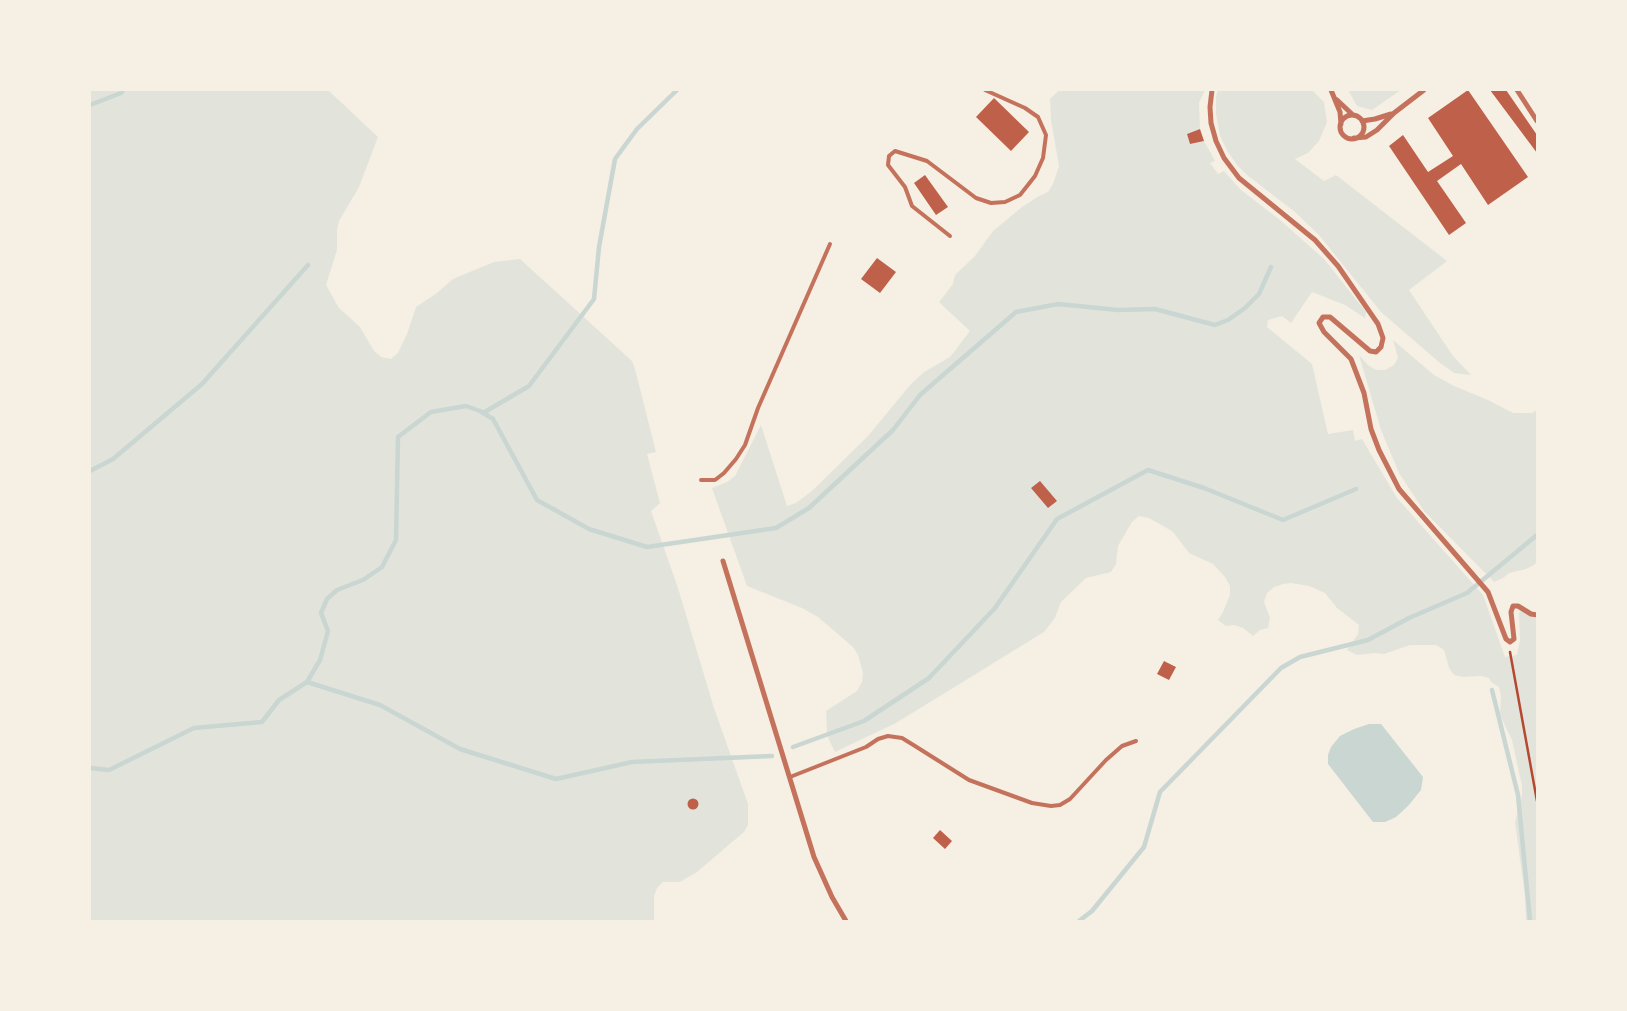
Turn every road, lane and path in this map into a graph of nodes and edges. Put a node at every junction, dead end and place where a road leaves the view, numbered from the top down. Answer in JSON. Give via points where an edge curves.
{"nodes":[{"id":1,"x":985,"y":90,"type":"edge"},
{"id":2,"x":1212,"y":90,"type":"edge"},
{"id":3,"x":1331,"y":90,"type":"edge"},
{"id":4,"x":1424,"y":90,"type":"edge"},
{"id":5,"x":1520,"y":92,"type":"edge"},
{"id":6,"x":1335,"y":98,"type":"junction"},
{"id":7,"x":1394,"y":113,"type":"junction"},
{"id":8,"x":1353,"y":115,"type":"junction"},
{"id":9,"x":1362,"y":121,"type":"junction"},
{"id":10,"x":1537,"y":121,"type":"edge"},
{"id":11,"x":1341,"y":124,"type":"junction"},
{"id":12,"x":1354,"y":138,"type":"junction"},
{"id":13,"x":950,"y":236,"type":"dead end"},
{"id":14,"x":830,"y":244,"type":"dead end"},
{"id":15,"x":701,"y":480,"type":"dead end"},
{"id":16,"x":723,"y":561,"type":"dead end"},
{"id":17,"x":1537,"y":615,"type":"edge"},
{"id":18,"x":1506,"y":639,"type":"junction"},
{"id":19,"x":1136,"y":741,"type":"dead end"},
{"id":20,"x":790,"y":777,"type":"junction"},
{"id":21,"x":1537,"y":801,"type":"edge"},
{"id":22,"x":846,"y":921,"type":"edge"}],
"edges":[{"from":1,"to":13,"type":"lane","via":[[1038,117],[1046,135],[1043,158],[1036,176],[1020,195],[1005,202],[991,203],[976,198],[927,161],[895,151],[889,156],[888,165],[905,187],[912,206]]},
{"from":2,"to":18,"type":"street","via":[[1212,123],[1224,158],[1239,178],[1316,240],[1378,324],[1383,338],[1376,352],[1370,351],[1330,317],[1323,317],[1319,323],[1351,359],[1364,394],[1371,429],[1399,489],[1488,592]]},
{"from":3,"to":6,"type":"street"},
{"from":4,"to":7,"type":"street"},
{"from":5,"to":10,"type":"street"},
{"from":6,"to":8,"type":"street"},
{"from":6,"to":11,"type":"street"},
{"from":7,"to":9,"type":"street"},
{"from":7,"to":12,"type":"street","via":[[1377,130]]},
{"from":8,"to":9,"type":"street"},
{"from":8,"to":11,"type":"street","via":[[1344,118]]},
{"from":9,"to":12,"type":"street","via":[[1363,132]]},
{"from":11,"to":12,"type":"street","via":[[1341,132]]},
{"from":14,"to":15,"type":"lane","via":[[745,445],[716,480]]},
{"from":16,"to":20,"type":"street"},
{"from":17,"to":18,"type":"street","via":[[1513,606],[1514,639],[1510,642]]},
{"from":18,"to":21,"type":"path"},
{"from":19,"to":20,"type":"lane","via":[[1122,746],[1106,760],[1070,799],[1051,806],[1032,803],[969,780],[902,738],[888,736]]},
{"from":20,"to":22,"type":"street","via":[[814,857]]}]}
